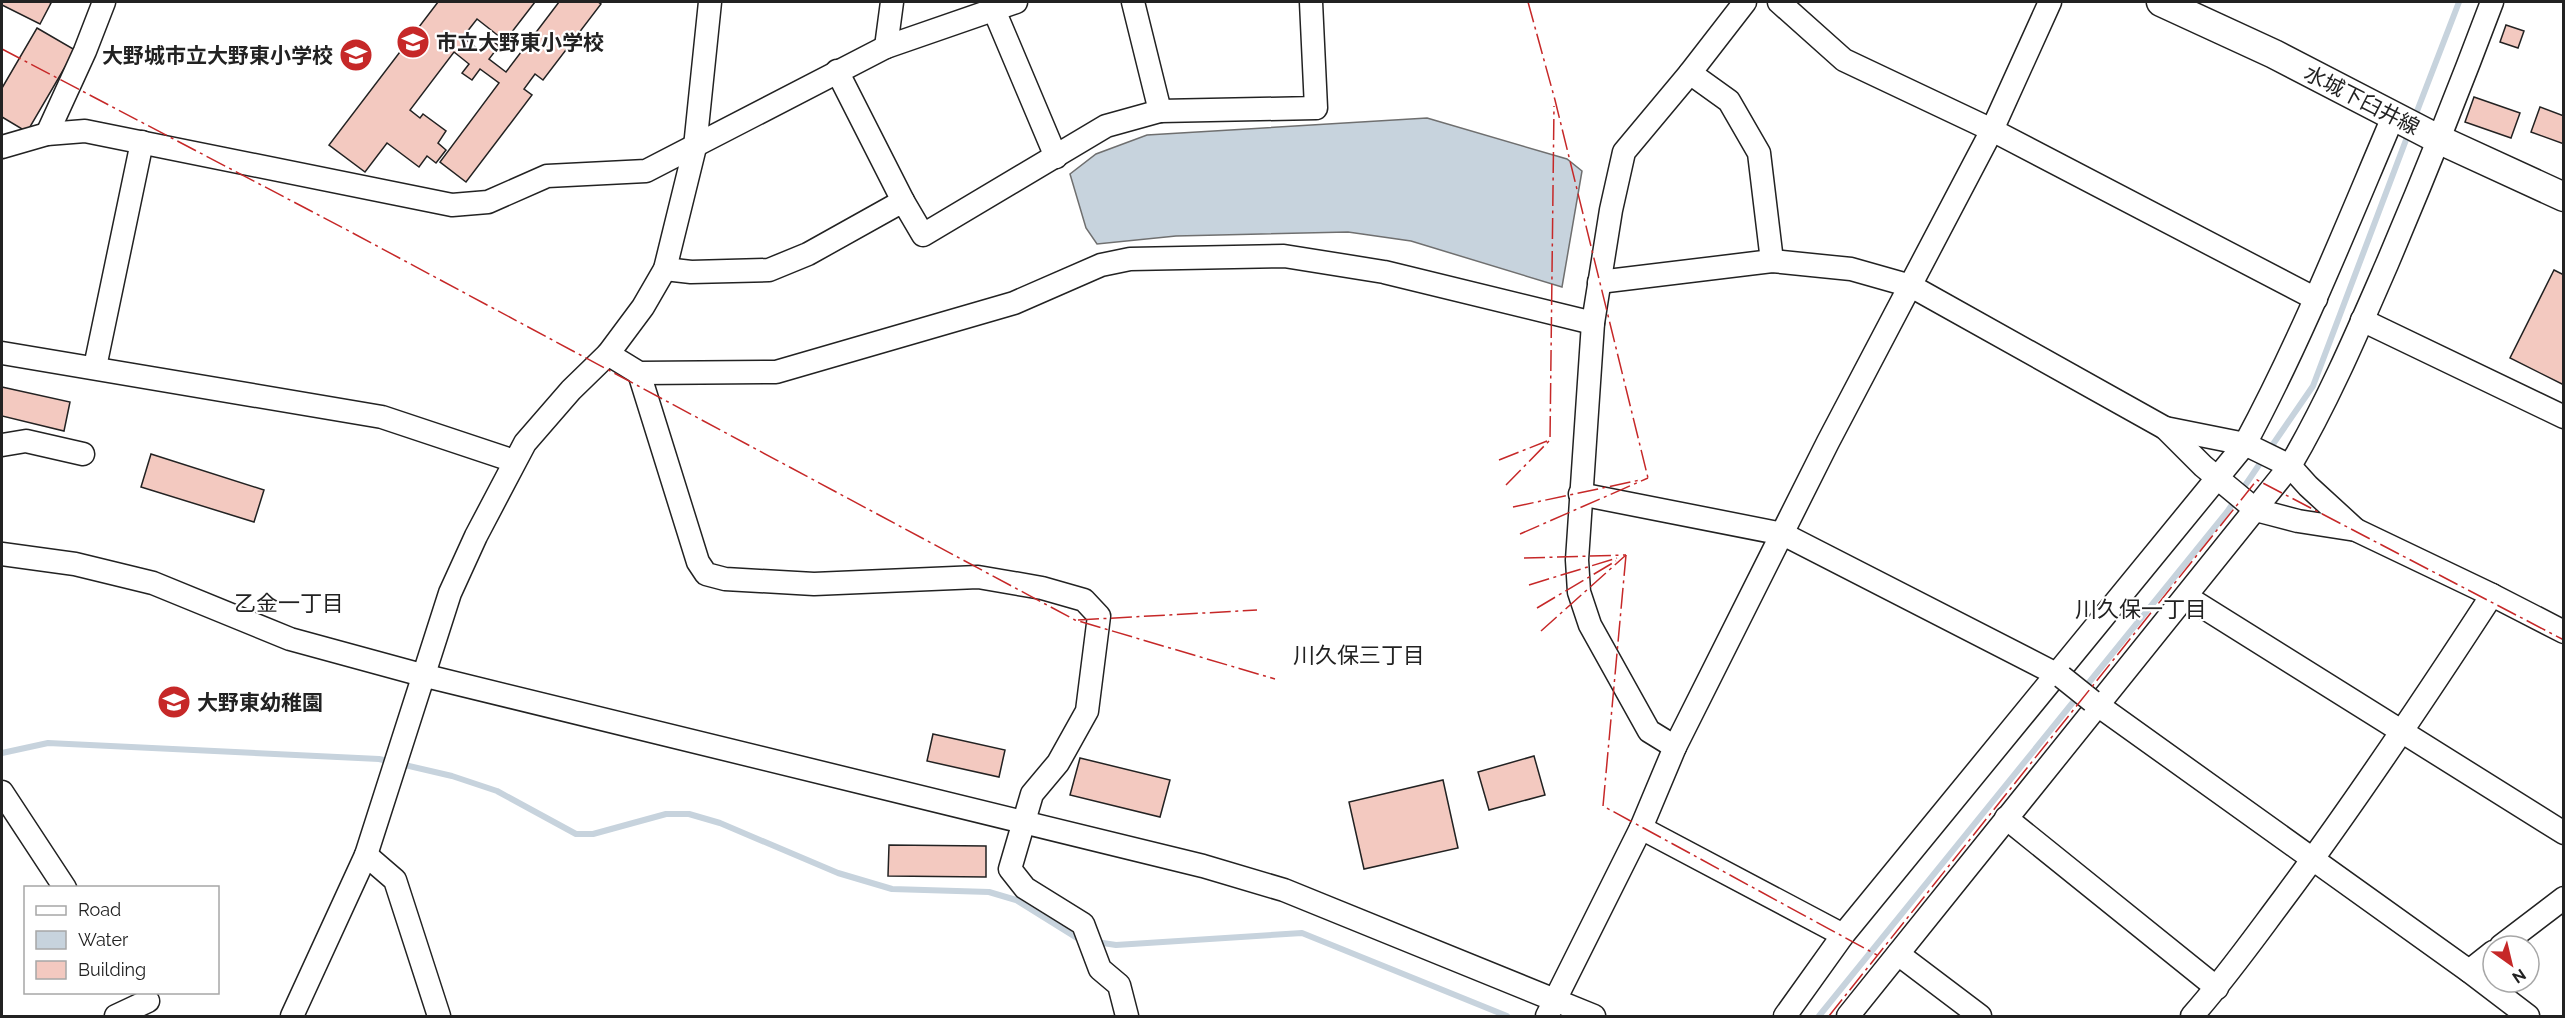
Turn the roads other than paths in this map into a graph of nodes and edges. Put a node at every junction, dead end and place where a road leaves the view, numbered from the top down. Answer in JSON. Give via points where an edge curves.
{"nodes":[{"id":1,"x":104,"y":2,"type":"edge"},
{"id":2,"x":710,"y":2,"type":"edge"},
{"id":3,"x":892,"y":2,"type":"edge"},
{"id":4,"x":1016,"y":2,"type":"edge"},
{"id":5,"x":1133,"y":2,"type":"edge"},
{"id":6,"x":1311,"y":2,"type":"edge"},
{"id":7,"x":1745,"y":2,"type":"edge"},
{"id":8,"x":1779,"y":2,"type":"edge"},
{"id":9,"x":2050,"y":2,"type":"edge"},
{"id":10,"x":2161,"y":2,"type":"edge"},
{"id":11,"x":2492,"y":2,"type":"edge"},
{"id":12,"x":994,"y":10,"type":"junction"},
{"id":13,"x":886,"y":47,"type":"junction"},
{"id":14,"x":837,"y":71,"type":"junction"},
{"id":15,"x":1690,"y":73,"type":"junction"},
{"id":16,"x":1160,"y":111,"type":"junction"},
{"id":17,"x":2393,"y":117,"type":"junction"},
{"id":18,"x":1992,"y":130,"type":"junction"},
{"id":19,"x":47,"y":134,"type":"junction"},
{"id":20,"x":2440,"y":140,"type":"junction"},
{"id":21,"x":142,"y":142,"type":"junction"},
{"id":22,"x":2,"y":147,"type":"edge"},
{"id":23,"x":694,"y":147,"type":"junction"},
{"id":24,"x":1056,"y":157,"type":"junction"},
{"id":25,"x":2564,"y":197,"type":"edge"},
{"id":26,"x":903,"y":201,"type":"junction"},
{"id":27,"x":1772,"y":261,"type":"junction"},
{"id":28,"x":665,"y":269,"type":"junction"},
{"id":29,"x":1599,"y":282,"type":"junction"},
{"id":30,"x":1911,"y":286,"type":"junction"},
{"id":31,"x":2316,"y":299,"type":"junction"},
{"id":32,"x":2362,"y":320,"type":"junction"},
{"id":33,"x":1593,"y":323,"type":"junction"},
{"id":34,"x":2,"y":353,"type":"edge"},
{"id":35,"x":608,"y":354,"type":"junction"},
{"id":36,"x":95,"y":367,"type":"junction"},
{"id":37,"x":639,"y":373,"type":"junction"},
{"id":38,"x":2564,"y":417,"type":"edge"},
{"id":39,"x":2165,"y":428,"type":"junction"},
{"id":40,"x":2245,"y":444,"type":"junction"},
{"id":41,"x":2,"y":445,"type":"edge"},
{"id":42,"x":83,"y":454,"type":"dead end"},
{"id":43,"x":514,"y":461,"type":"junction"},
{"id":44,"x":2290,"y":466,"type":"junction"},
{"id":45,"x":2218,"y":478,"type":"junction"},
{"id":46,"x":1580,"y":494,"type":"junction"},
{"id":47,"x":2256,"y":510,"type":"junction"},
{"id":48,"x":2356,"y":530,"type":"junction"},
{"id":49,"x":1783,"y":534,"type":"junction"},
{"id":50,"x":2,"y":554,"type":"edge"},
{"id":51,"x":2492,"y":595,"type":"junction"},
{"id":52,"x":2187,"y":597,"type":"junction"},
{"id":53,"x":2561,"y":624,"type":"edge"},
{"id":54,"x":422,"y":675,"type":"junction"},
{"id":55,"x":2059,"y":675,"type":"junction"},
{"id":56,"x":2095,"y":704,"type":"junction"},
{"id":57,"x":2403,"y":731,"type":"junction"},
{"id":58,"x":1675,"y":747,"type":"junction"},
{"id":59,"x":3,"y":794,"type":"edge"},
{"id":60,"x":2006,"y":818,"type":"junction"},
{"id":61,"x":1023,"y":821,"type":"junction"},
{"id":62,"x":1641,"y":828,"type":"junction"},
{"id":63,"x":2564,"y":833,"type":"edge"},
{"id":64,"x":366,"y":855,"type":"junction"},
{"id":65,"x":2312,"y":860,"type":"junction"},
{"id":66,"x":65,"y":886,"type":"edge"},
{"id":67,"x":2564,"y":898,"type":"edge"},
{"id":68,"x":2517,"y":934,"type":"edge"},
{"id":69,"x":1843,"y":935,"type":"junction"},
{"id":70,"x":1898,"y":954,"type":"junction"},
{"id":71,"x":2481,"y":962,"type":"edge"},
{"id":72,"x":2469,"y":971,"type":"junction"},
{"id":73,"x":2217,"y":988,"type":"junction"},
{"id":74,"x":150,"y":1003,"type":"edge"},
{"id":75,"x":1551,"y":1008,"type":"edge"},
{"id":76,"x":116,"y":1017,"type":"edge"},
{"id":77,"x":292,"y":1017,"type":"edge"},
{"id":78,"x":439,"y":1017,"type":"edge"},
{"id":79,"x":1127,"y":1017,"type":"edge"},
{"id":80,"x":1594,"y":1017,"type":"edge"},
{"id":81,"x":1785,"y":1017,"type":"edge"},
{"id":82,"x":1848,"y":1017,"type":"edge"},
{"id":83,"x":1980,"y":1017,"type":"edge"},
{"id":84,"x":2192,"y":1017,"type":"edge"},
{"id":85,"x":2529,"y":1017,"type":"edge"}],
"edges":[{"from":1,"to":19,"type":"street"},
{"from":2,"to":23,"type":"street"},
{"from":3,"to":13,"type":"street"},
{"from":4,"to":12,"type":"street"},
{"from":5,"to":16,"type":"street"},
{"from":6,"to":16,"type":"street","via":[[1316,108]]},
{"from":7,"to":15,"type":"street"},
{"from":8,"to":18,"type":"street","via":[[1844,60]]},
{"from":9,"to":18,"type":"street"},
{"from":10,"to":17,"type":"main road","name":"水城下臼井線","via":[[2274,54]]},
{"from":11,"to":20,"type":"street"},
{"from":12,"to":13,"type":"street"},
{"from":12,"to":24,"type":"street"},
{"from":13,"to":14,"type":"street"},
{"from":14,"to":23,"type":"street"},
{"from":14,"to":26,"type":"street"},
{"from":15,"to":27,"type":"street","via":[[1729,101],[1759,153]]},
{"from":15,"to":29,"type":"street","via":[[1624,152]]},
{"from":16,"to":24,"type":"street","via":[[1106,126]]},
{"from":17,"to":20,"type":"main road","name":"水城下臼井線"},
{"from":17,"to":31,"type":"street"},
{"from":18,"to":30,"type":"street"},
{"from":18,"to":31,"type":"street"},
{"from":19,"to":21,"type":"street","via":[[85,130]]},
{"from":19,"to":22,"type":"street"},
{"from":20,"to":25,"type":"main road","name":"水城下臼井線"},
{"from":20,"to":32,"type":"street"},
{"from":21,"to":23,"type":"street","via":[[452,205],[488,202],[547,176],[646,171]]},
{"from":21,"to":36,"type":"street"},
{"from":23,"to":28,"type":"street"},
{"from":24,"to":26,"type":"street","via":[[923,235]]},
{"from":26,"to":28,"type":"street","via":[[808,254],[769,270]]},
{"from":27,"to":29,"type":"street"},
{"from":27,"to":30,"type":"street","via":[[1851,269]]},
{"from":28,"to":35,"type":"street"},
{"from":29,"to":33,"type":"street"},
{"from":30,"to":39,"type":"street"},
{"from":30,"to":49,"type":"street"},
{"from":31,"to":40,"type":"street"},
{"from":32,"to":38,"type":"street"},
{"from":32,"to":44,"type":"street","via":[[2315,423]]},
{"from":33,"to":37,"type":"street","via":[[1384,272],[1284,256],[1130,259],[1101,265],[1014,303],[776,372]]},
{"from":33,"to":46,"type":"street"},
{"from":34,"to":36,"type":"street"},
{"from":35,"to":37,"type":"street"},
{"from":35,"to":43,"type":"street","via":[[571,390]]},
{"from":36,"to":43,"type":"street","via":[[382,417]]},
{"from":37,"to":61,"type":"street","via":[[698,562],[706,574],[725,579],[814,584],[978,577],[1084,600],[1099,616],[1087,711],[1058,762],[1032,794]]},
{"from":39,"to":40,"type":"street"},
{"from":39,"to":45,"type":"street"},
{"from":40,"to":44,"type":"street"},
{"from":40,"to":45,"type":"street"},
{"from":41,"to":42,"type":"street","via":[[26,441]]},
{"from":43,"to":54,"type":"street","via":[[450,593]]},
{"from":44,"to":47,"type":"street"},
{"from":44,"to":48,"type":"street"},
{"from":45,"to":47,"type":"street"},
{"from":45,"to":55,"type":"street"},
{"from":46,"to":49,"type":"street"},
{"from":46,"to":58,"type":"street","via":[[1576,560],[1579,592],[1590,625],[1649,731]]},
{"from":47,"to":48,"type":"street"},
{"from":47,"to":52,"type":"street"},
{"from":48,"to":51,"type":"street"},
{"from":49,"to":55,"type":"street"},
{"from":49,"to":58,"type":"street"},
{"from":50,"to":54,"type":"street","via":[[75,564],[153,583],[290,639]]},
{"from":51,"to":53,"type":"street"},
{"from":51,"to":57,"type":"street"},
{"from":52,"to":56,"type":"street"},
{"from":52,"to":57,"type":"street"},
{"from":54,"to":61,"type":"street"},
{"from":54,"to":64,"type":"street"},
{"from":55,"to":56,"type":"street","bridge":true},
{"from":55,"to":69,"type":"street"},
{"from":56,"to":60,"type":"street"},
{"from":56,"to":65,"type":"street"},
{"from":57,"to":63,"type":"street"},
{"from":57,"to":65,"type":"street"},
{"from":58,"to":62,"type":"street"},
{"from":59,"to":66,"type":"street"},
{"from":60,"to":70,"type":"street"},
{"from":60,"to":73,"type":"street"},
{"from":61,"to":75,"type":"street","via":[[1284,890]]},
{"from":61,"to":79,"type":"street","via":[[1010,869],[1025,888],[1083,924],[1100,969],[1119,985]]},
{"from":62,"to":69,"type":"street"},
{"from":62,"to":75,"type":"street"},
{"from":64,"to":77,"type":"street"},
{"from":64,"to":78,"type":"street","via":[[395,880]]},
{"from":65,"to":72,"type":"street"},
{"from":65,"to":73,"type":"street"},
{"from":67,"to":68,"type":"street"},
{"from":69,"to":81,"type":"street"},
{"from":70,"to":82,"type":"street"},
{"from":70,"to":83,"type":"street"},
{"from":71,"to":72,"type":"street"},
{"from":72,"to":85,"type":"street"},
{"from":73,"to":84,"type":"street"},
{"from":74,"to":76,"type":"street"},
{"from":75,"to":80,"type":"street"}]}
